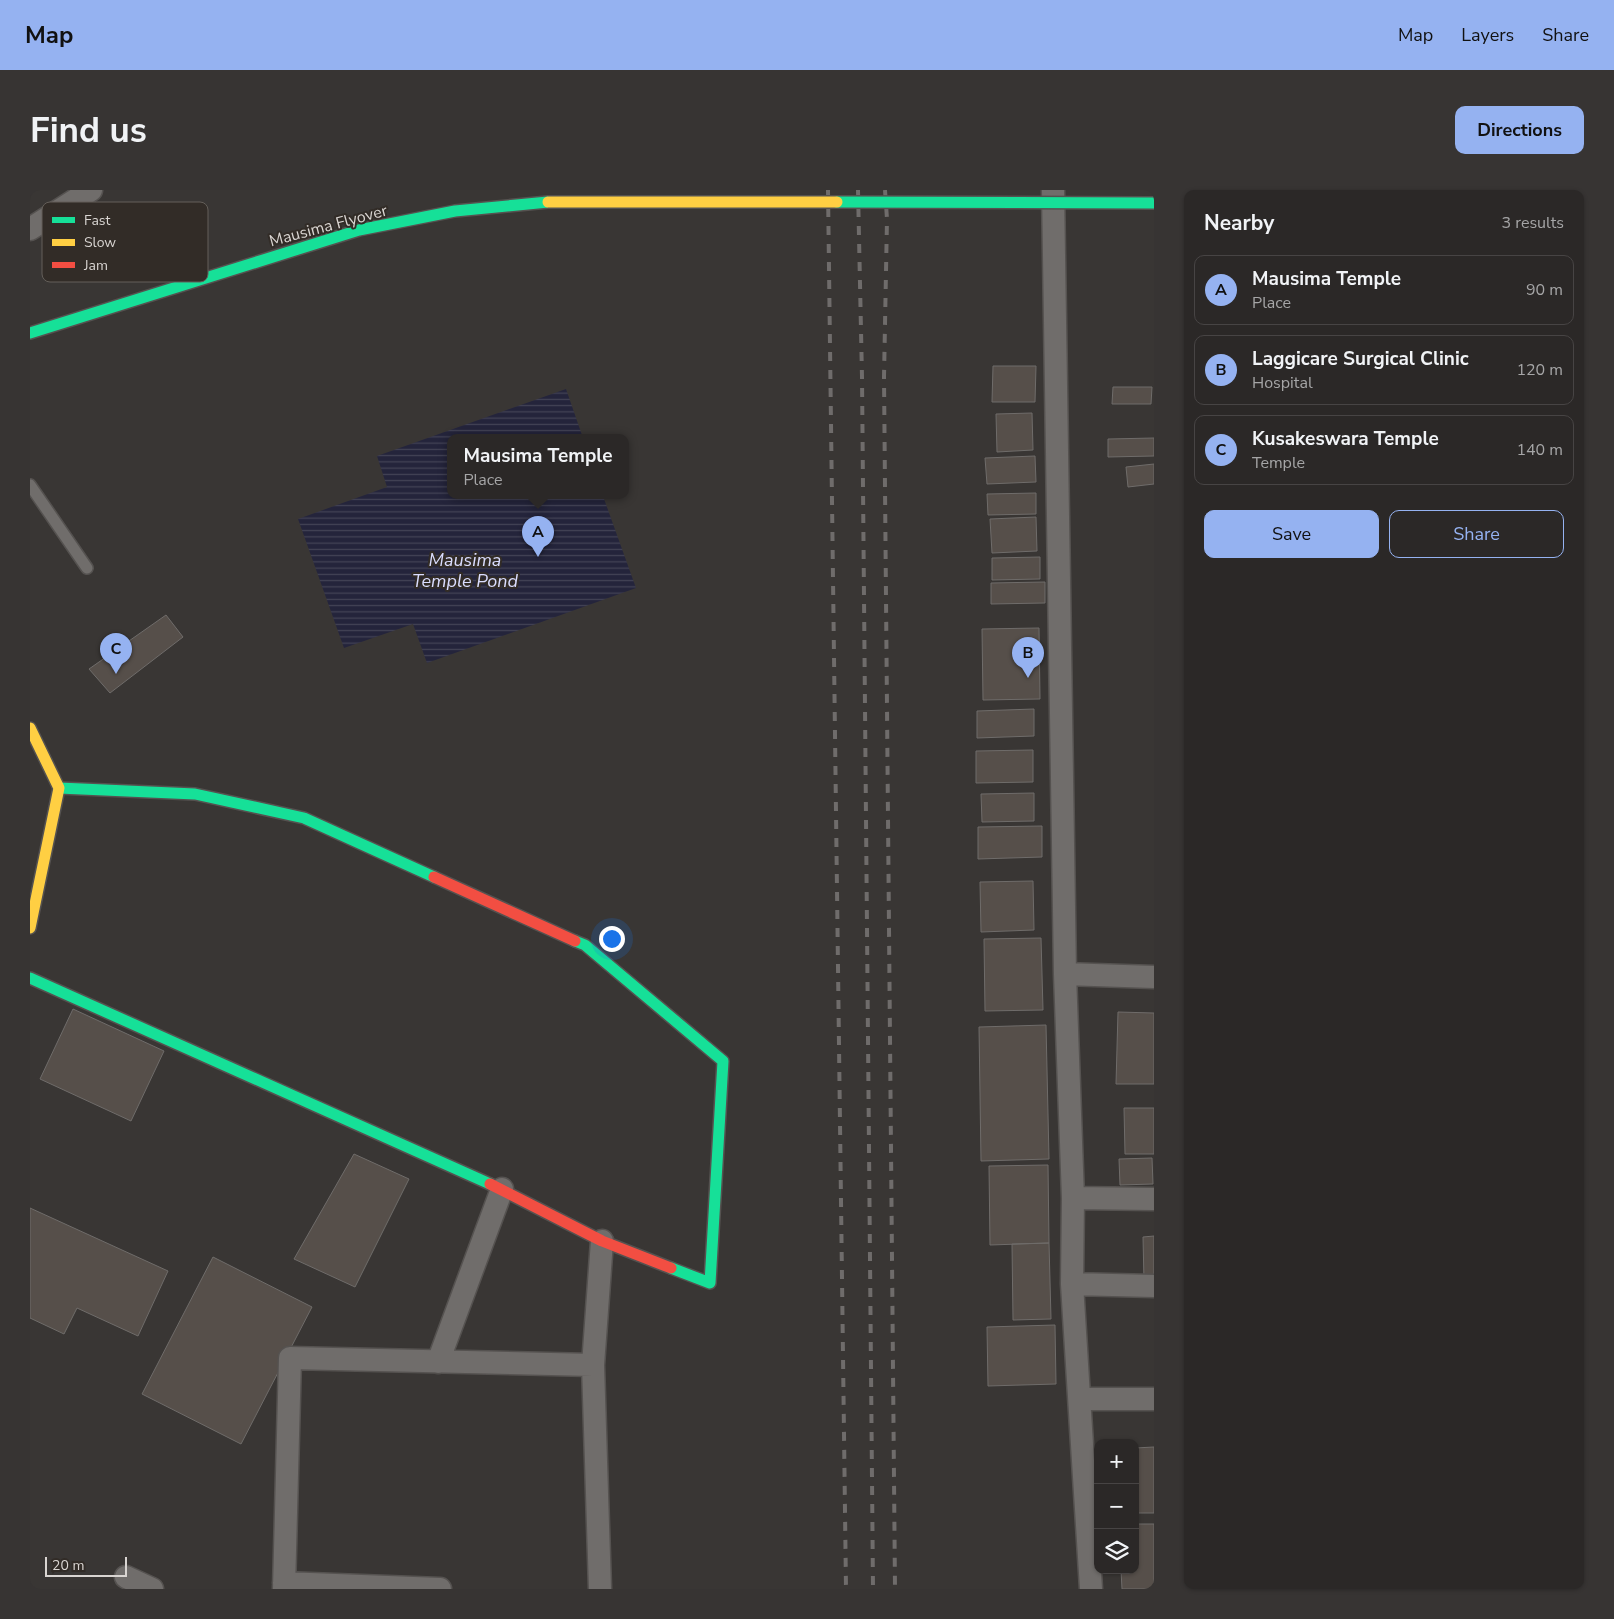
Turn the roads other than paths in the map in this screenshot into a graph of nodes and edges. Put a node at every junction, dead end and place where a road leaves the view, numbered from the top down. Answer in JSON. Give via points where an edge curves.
{"nodes":[{"id":1,"x":91,"y":190,"type":"edge"},
{"id":2,"x":1053,"y":190,"type":"edge"},
{"id":3,"x":72,"y":202,"type":"edge"},
{"id":4,"x":1154,"y":203,"type":"edge"},
{"id":5,"x":42,"y":221,"type":"edge"},
{"id":6,"x":30,"y":229,"type":"edge"},
{"id":7,"x":208,"y":277,"type":"edge"},
{"id":8,"x":193,"y":282,"type":"edge"},
{"id":9,"x":30,"y":333,"type":"edge"},
{"id":10,"x":30,"y":485,"type":"edge"},
{"id":11,"x":87,"y":568,"type":"dead end"},
{"id":12,"x":30,"y":728,"type":"edge"},
{"id":13,"x":59,"y":788,"type":"junction"},
{"id":14,"x":30,"y":928,"type":"edge"},
{"id":15,"x":1065,"y":974,"type":"junction"},
{"id":16,"x":1154,"y":977,"type":"edge"},
{"id":17,"x":30,"y":978,"type":"edge"},
{"id":18,"x":502,"y":1189,"type":"junction"},
{"id":19,"x":1072,"y":1198,"type":"junction"},
{"id":20,"x":1154,"y":1199,"type":"edge"},
{"id":21,"x":602,"y":1241,"type":"junction"},
{"id":22,"x":1072,"y":1284,"type":"junction"},
{"id":23,"x":1154,"y":1286,"type":"edge"},
{"id":24,"x":438,"y":1362,"type":"junction"},
{"id":25,"x":593,"y":1365,"type":"junction"},
{"id":26,"x":1154,"y":1398,"type":"edge"},
{"id":27,"x":1080,"y":1399,"type":"junction"},
{"id":28,"x":126,"y":1577,"type":"dead end"},
{"id":29,"x":284,"y":1586,"type":"edge"},
{"id":30,"x":152,"y":1589,"type":"edge"},
{"id":31,"x":440,"y":1589,"type":"edge"},
{"id":32,"x":600,"y":1589,"type":"edge"},
{"id":33,"x":1091,"y":1589,"type":"edge"}],
"edges":[{"from":1,"to":3,"type":"street"},
{"from":2,"to":15,"type":"street"},
{"from":4,"to":7,"type":"street","name":"Mausima Flyover","bridge":true,"via":[[548,202],[455,211],[360,230]]},
{"from":5,"to":6,"type":"street"},
{"from":8,"to":9,"type":"street","name":"Mausima Flyover","bridge":true},
{"from":10,"to":11,"type":"lane"},
{"from":12,"to":13,"type":"street"},
{"from":13,"to":14,"type":"street"},
{"from":13,"to":21,"type":"street","via":[[195,794],[304,818],[585,945],[723,1061],[710,1283]]},
{"from":15,"to":16,"type":"street"},
{"from":15,"to":19,"type":"street"},
{"from":17,"to":18,"type":"street"},
{"from":18,"to":21,"type":"street"},
{"from":18,"to":24,"type":"street"},
{"from":19,"to":20,"type":"street"},
{"from":19,"to":22,"type":"street"},
{"from":21,"to":25,"type":"street"},
{"from":22,"to":23,"type":"street"},
{"from":22,"to":27,"type":"street"},
{"from":24,"to":25,"type":"street"},
{"from":24,"to":29,"type":"street","via":[[290,1358]]},
{"from":25,"to":32,"type":"street"},
{"from":26,"to":27,"type":"street"},
{"from":27,"to":33,"type":"street"},
{"from":28,"to":30,"type":"street"},
{"from":29,"to":31,"type":"street"}]}
